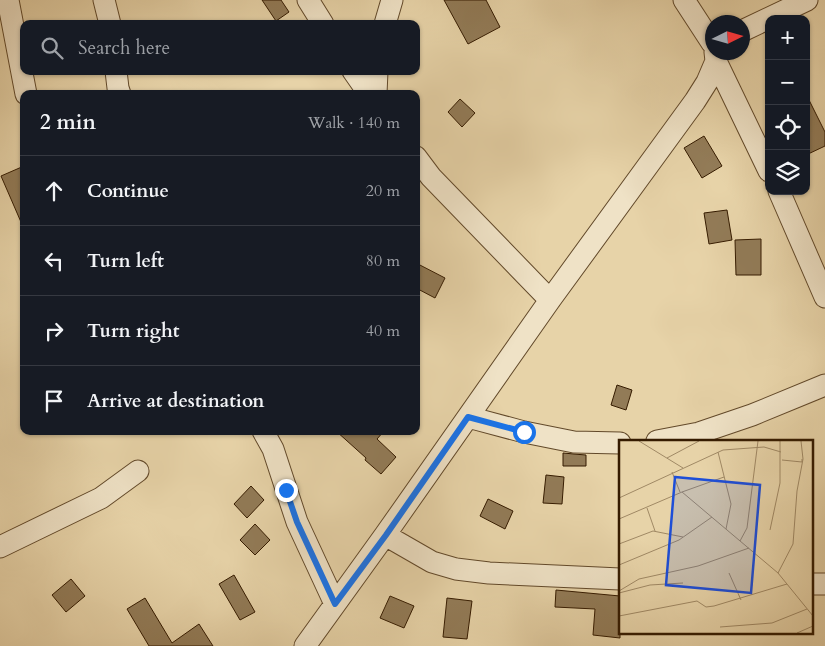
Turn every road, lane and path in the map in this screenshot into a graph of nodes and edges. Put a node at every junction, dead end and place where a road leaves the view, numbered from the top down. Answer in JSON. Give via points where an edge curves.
{"nodes":[{"id":1,"x":8,"y":0,"type":"edge"},
{"id":2,"x":104,"y":0,"type":"edge"},
{"id":3,"x":308,"y":0,"type":"edge"},
{"id":4,"x":392,"y":0,"type":"edge"},
{"id":5,"x":684,"y":0,"type":"edge"},
{"id":6,"x":808,"y":0,"type":"edge"},
{"id":7,"x":109,"y":20,"type":"edge"},
{"id":8,"x":320,"y":20,"type":"edge"},
{"id":9,"x":386,"y":20,"type":"edge"},
{"id":10,"x":750,"y":28,"type":"edge"},
{"id":11,"x":705,"y":36,"type":"edge"},
{"id":12,"x":712,"y":60,"type":"edge"},
{"id":13,"x":718,"y":60,"type":"edge"},
{"id":14,"x":20,"y":63,"type":"edge"},
{"id":15,"x":22,"y":75,"type":"edge"},
{"id":16,"x":116,"y":75,"type":"edge"},
{"id":17,"x":356,"y":75,"type":"edge"},
{"id":18,"x":377,"y":75,"type":"edge"},
{"id":19,"x":25,"y":90,"type":"edge"},
{"id":20,"x":119,"y":90,"type":"edge"},
{"id":21,"x":366,"y":90,"type":"edge"},
{"id":22,"x":376,"y":90,"type":"edge"},
{"id":23,"x":765,"y":161,"type":"edge"},
{"id":24,"x":420,"y":162,"type":"edge"},
{"id":25,"x":781,"y":195,"type":"edge"},
{"id":26,"x":825,"y":296,"type":"edge"},
{"id":27,"x":550,"y":300,"type":"junction"},
{"id":28,"x":825,"y":385,"type":"edge"},
{"id":29,"x":468,"y":417,"type":"junction"},
{"id":30,"x":265,"y":435,"type":"edge"},
{"id":31,"x":663,"y":440,"type":"edge"},
{"id":32,"x":619,"y":443,"type":"edge"},
{"id":33,"x":138,"y":471,"type":"dead end"},
{"id":34,"x":386,"y":535,"type":"junction"},
{"id":35,"x":0,"y":547,"type":"edge"},
{"id":36,"x":619,"y":579,"type":"edge"},
{"id":37,"x":812,"y":584,"type":"edge"},
{"id":38,"x":825,"y":584,"type":"edge"},
{"id":39,"x":335,"y":604,"type":"junction"},
{"id":40,"x":305,"y":646,"type":"edge"}],
"edges":[{"from":1,"to":14,"type":"street"},
{"from":2,"to":7,"type":"street"},
{"from":3,"to":8,"type":"street"},
{"from":4,"to":9,"type":"street"},
{"from":5,"to":11,"type":"street"},
{"from":6,"to":10,"type":"street"},
{"from":12,"to":27,"type":"street","via":[[707,82],[695,101]]},
{"from":13,"to":23,"type":"street"},
{"from":15,"to":19,"type":"street"},
{"from":16,"to":20,"type":"street"},
{"from":17,"to":21,"type":"street"},
{"from":18,"to":22,"type":"street"},
{"from":24,"to":27,"type":"street"},
{"from":25,"to":26,"type":"street"},
{"from":27,"to":29,"type":"street"},
{"from":28,"to":31,"type":"street","via":[[752,415]]},
{"from":29,"to":32,"type":"street","via":[[574,442]]},
{"from":29,"to":34,"type":"street"},
{"from":30,"to":39,"type":"street","via":[[273,448],[297,522]]},
{"from":33,"to":35,"type":"street","via":[[101,498]]},
{"from":34,"to":36,"type":"street","via":[[432,562],[456,569]]},
{"from":34,"to":39,"type":"street"},
{"from":37,"to":38,"type":"street"},
{"from":39,"to":40,"type":"street"}]}
